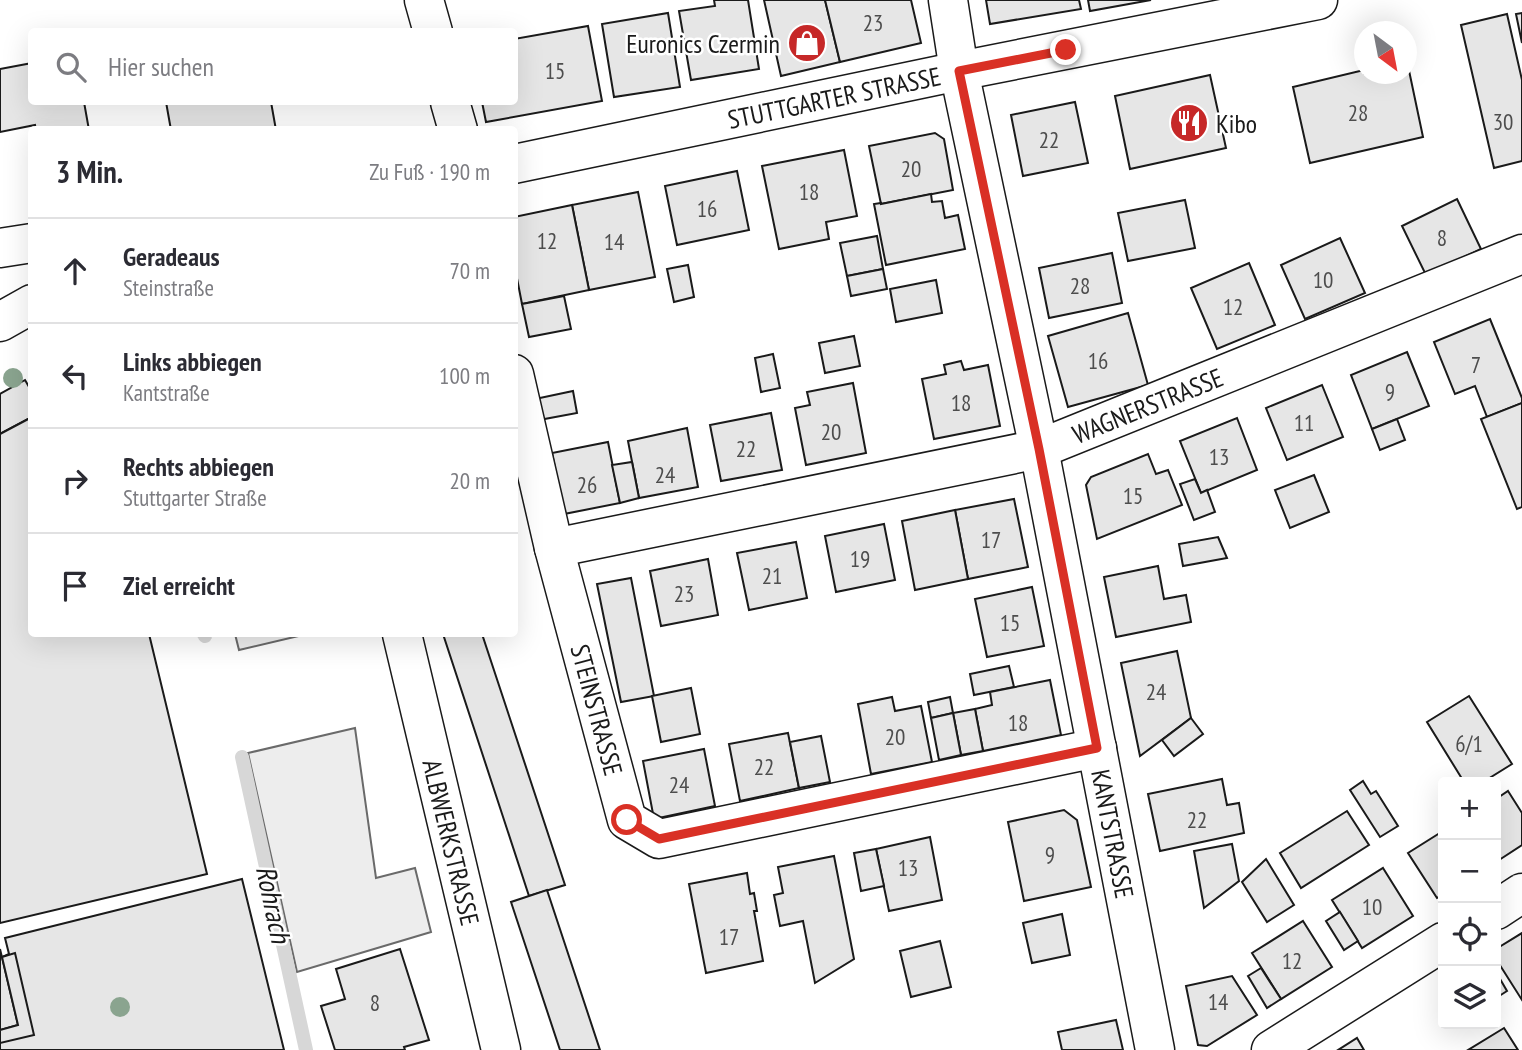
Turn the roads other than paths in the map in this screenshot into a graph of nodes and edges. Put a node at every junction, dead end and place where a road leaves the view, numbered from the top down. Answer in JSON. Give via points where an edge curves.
{"nodes":[{"id":1,"x":424,"y":0,"type":"edge"},
{"id":2,"x":948,"y":0,"type":"edge"},
{"id":3,"x":1318,"y":0,"type":"edge"},
{"id":4,"x":431,"y":28,"type":"edge"},
{"id":5,"x":959,"y":71,"type":"junction"},
{"id":6,"x":451,"y":105,"type":"edge"},
{"id":7,"x":457,"y":126,"type":"edge"},
{"id":8,"x":518,"y":163,"type":"edge"},
{"id":9,"x":28,"y":244,"type":"edge"},
{"id":10,"x":0,"y":248,"type":"edge"},
{"id":11,"x":1522,"y":254,"type":"edge"},
{"id":12,"x":28,"y":306,"type":"edge"},
{"id":13,"x":0,"y":322,"type":"edge"},
{"id":14,"x":518,"y":391,"type":"edge"},
{"id":15,"x":1039,"y":449,"type":"junction"},
{"id":16,"x":554,"y":548,"type":"junction"},
{"id":17,"x":403,"y":637,"type":"edge"},
{"id":18,"x":1097,"y":748,"type":"junction"},
{"id":19,"x":1522,"y":893,"type":"edge"},
{"id":20,"x":1501,"y":906,"type":"edge"},
{"id":21,"x":1438,"y":945,"type":"edge"},
{"id":22,"x":501,"y":1050,"type":"edge"},
{"id":23,"x":1155,"y":1050,"type":"edge"},
{"id":24,"x":1272,"y":1050,"type":"edge"}],
"edges":[{"from":1,"to":4,"type":"street"},
{"from":2,"to":5,"type":"street","name":"KANTSTRASSE"},
{"from":3,"to":5,"type":"street","name":"STUTTGARTER STRASSE"},
{"from":5,"to":8,"type":"street","name":"STUTTGARTER STRASSE"},
{"from":5,"to":15,"type":"street","name":"KANTSTRASSE"},
{"from":6,"to":7,"type":"street"},
{"from":9,"to":10,"type":"street"},
{"from":11,"to":15,"type":"street","name":"WAGNERSTRASSE"},
{"from":12,"to":13,"type":"street"},
{"from":14,"to":16,"type":"street","name":"STEINSTRASSE"},
{"from":15,"to":16,"type":"street","name":"WAGNERSTRASSE"},
{"from":15,"to":18,"type":"street","name":"KANTSTRASSE"},
{"from":16,"to":18,"type":"street","name":"STEINSTRASSE","via":[[627,820],[659,839]]},
{"from":17,"to":22,"type":"street","name":"ALBWERKSTRASSE"},
{"from":18,"to":23,"type":"street","name":"KANTSTRASSE"},
{"from":19,"to":20,"type":"street"},
{"from":21,"to":24,"type":"street"}]}
